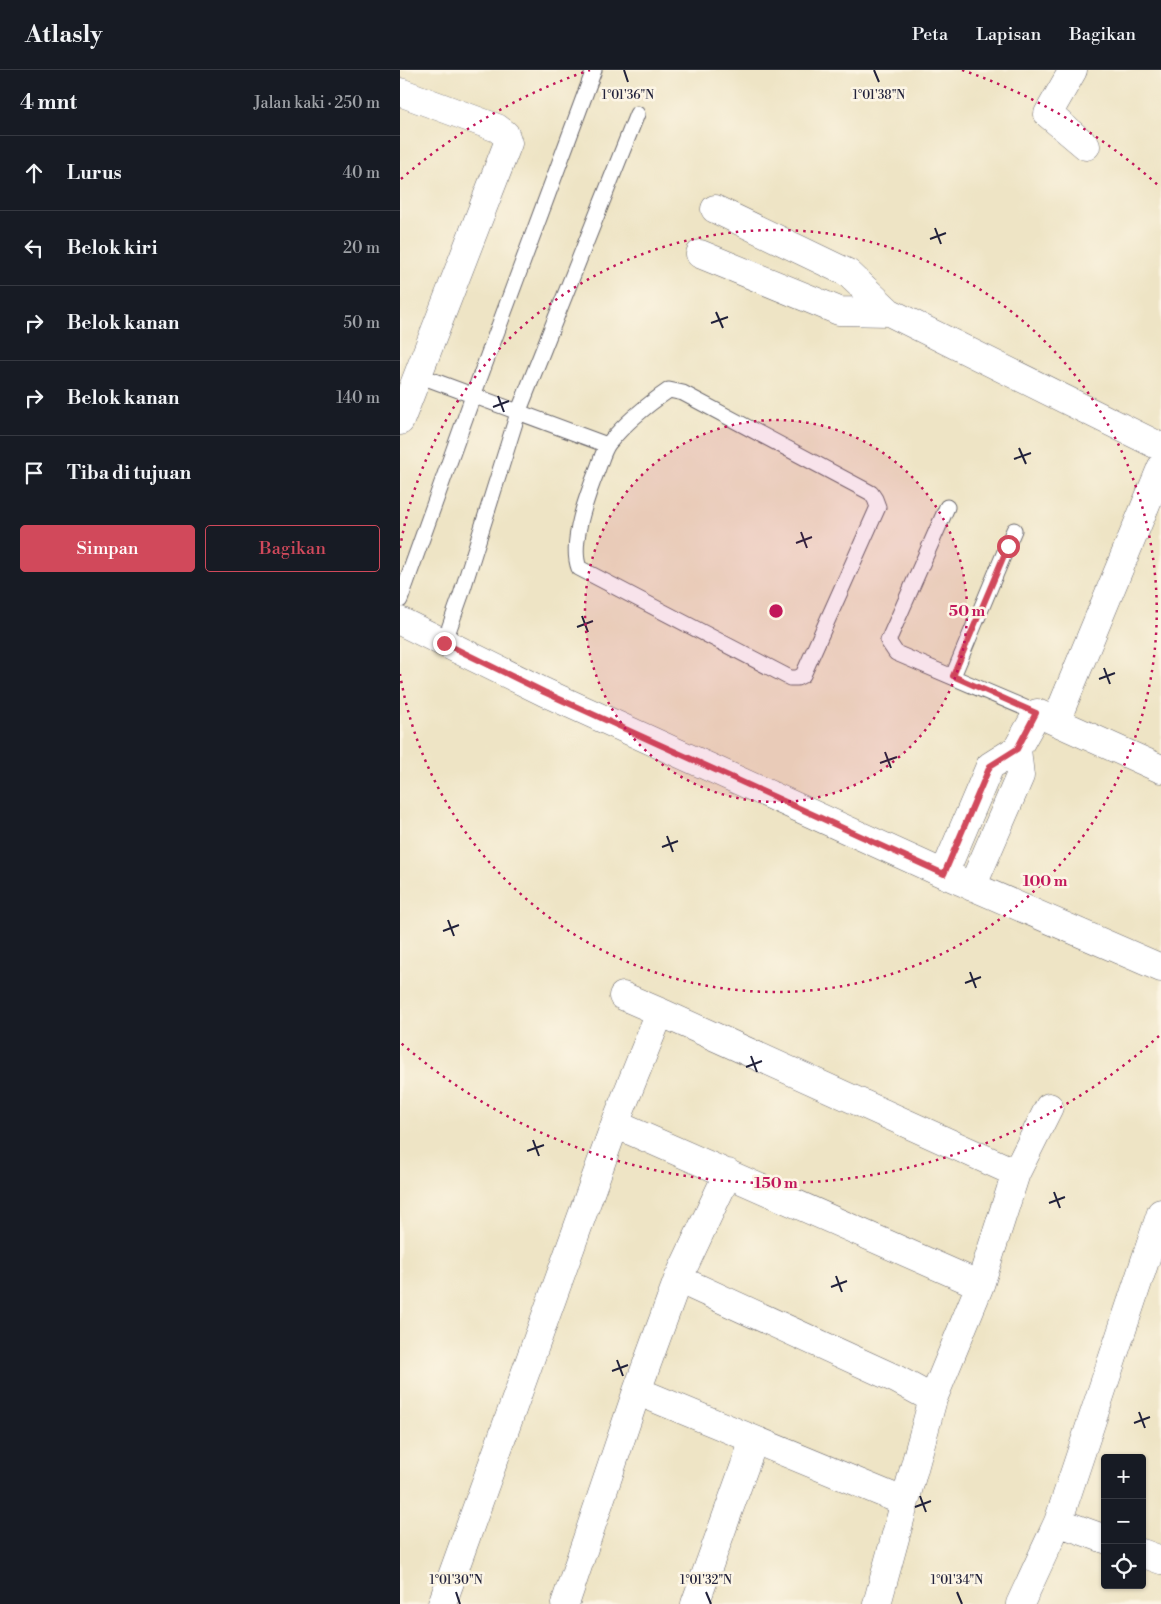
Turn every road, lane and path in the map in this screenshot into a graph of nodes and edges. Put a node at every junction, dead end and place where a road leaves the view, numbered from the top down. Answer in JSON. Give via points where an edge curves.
{"nodes":[{"id":1,"x":594,"y":70,"type":"edge"},
{"id":2,"x":1072,"y":70,"type":"edge"},
{"id":3,"x":400,"y":92,"type":"edge"},
{"id":4,"x":637,"y":114,"type":"dead end"},
{"id":5,"x":1086,"y":146,"type":"dead end"},
{"id":6,"x":715,"y":209,"type":"dead end"},
{"id":7,"x":700,"y":254,"type":"dead end"},
{"id":8,"x":889,"y":312,"type":"junction"},
{"id":9,"x":418,"y":375,"type":"junction"},
{"id":10,"x":474,"y":396,"type":"junction"},
{"id":11,"x":518,"y":413,"type":"junction"},
{"id":12,"x":400,"y":421,"type":"edge"},
{"id":13,"x":607,"y":445,"type":"junction"},
{"id":14,"x":1161,"y":447,"type":"edge"},
{"id":15,"x":1161,"y":468,"type":"edge"},
{"id":16,"x":947,"y":507,"type":"dead end"},
{"id":17,"x":1014,"y":530,"type":"dead end"},
{"id":18,"x":400,"y":600,"type":"edge"},
{"id":19,"x":400,"y":621,"type":"edge"},
{"id":20,"x":444,"y":643,"type":"junction"},
{"id":21,"x":953,"y":676,"type":"junction"},
{"id":22,"x":1046,"y":717,"type":"junction"},
{"id":23,"x":1017,"y":749,"type":"junction"},
{"id":24,"x":1161,"y":769,"type":"edge"},
{"id":25,"x":944,"y":874,"type":"junction"},
{"id":26,"x":972,"y":886,"type":"junction"},
{"id":27,"x":1161,"y":968,"type":"edge"},
{"id":28,"x":623,"y":996,"type":"dead end"},
{"id":29,"x":660,"y":1012,"type":"junction"},
{"id":30,"x":1049,"y":1106,"type":"dead end"},
{"id":31,"x":615,"y":1124,"type":"junction"},
{"id":32,"x":728,"y":1173,"type":"junction"},
{"id":33,"x":1016,"y":1173,"type":"junction"},
{"id":34,"x":1161,"y":1213,"type":"edge"},
{"id":35,"x":678,"y":1279,"type":"junction"},
{"id":36,"x":980,"y":1285,"type":"junction"},
{"id":37,"x":638,"y":1391,"type":"junction"},
{"id":38,"x":933,"y":1399,"type":"junction"},
{"id":39,"x":754,"y":1440,"type":"junction"},
{"id":40,"x":905,"y":1502,"type":"junction"},
{"id":41,"x":1058,"y":1522,"type":"junction"},
{"id":42,"x":1101,"y":1538,"type":"edge"},
{"id":43,"x":1146,"y":1554,"type":"edge"},
{"id":44,"x":1161,"y":1560,"type":"edge"},
{"id":45,"x":442,"y":1604,"type":"edge"},
{"id":46,"x":565,"y":1604,"type":"edge"},
{"id":47,"x":695,"y":1604,"type":"edge"},
{"id":48,"x":877,"y":1604,"type":"edge"},
{"id":49,"x":1020,"y":1604,"type":"edge"}],
"edges":[{"from":1,"to":10,"type":"lane"},
{"from":2,"to":5,"type":"street","via":[[1048,114]]},
{"from":3,"to":9,"type":"street","via":[[497,128],[505,134],[508,143]]},
{"from":4,"to":11,"type":"lane"},
{"from":6,"to":8,"type":"street","via":[[848,273]]},
{"from":7,"to":8,"type":"street","via":[[839,311]]},
{"from":8,"to":14,"type":"street"},
{"from":9,"to":10,"type":"lane"},
{"from":9,"to":12,"type":"street"},
{"from":10,"to":11,"type":"lane"},
{"from":10,"to":18,"type":"lane"},
{"from":11,"to":13,"type":"lane"},
{"from":11,"to":20,"type":"lane"},
{"from":13,"to":13,"type":"lane","via":[[581,517],[576,555],[579,568],[790,678],[803,675],[878,507],[871,493],[676,391],[670,390],[650,403]]},
{"from":15,"to":22,"type":"street"},
{"from":16,"to":21,"type":"lane","via":[[888,641],[896,653]]},
{"from":17,"to":21,"type":"lane"},
{"from":19,"to":20,"type":"street"},
{"from":20,"to":25,"type":"street"},
{"from":21,"to":22,"type":"lane"},
{"from":22,"to":23,"type":"street"},
{"from":22,"to":24,"type":"street"},
{"from":23,"to":25,"type":"street","via":[[990,766]]},
{"from":23,"to":26,"type":"street","via":[[1020,776]]},
{"from":25,"to":26,"type":"street"},
{"from":26,"to":27,"type":"street"},
{"from":28,"to":29,"type":"street"},
{"from":29,"to":31,"type":"street"},
{"from":29,"to":33,"type":"street"},
{"from":30,"to":33,"type":"street"},
{"from":31,"to":32,"type":"street"},
{"from":31,"to":45,"type":"street"},
{"from":32,"to":35,"type":"street"},
{"from":32,"to":36,"type":"street"},
{"from":33,"to":36,"type":"street"},
{"from":34,"to":41,"type":"street"},
{"from":35,"to":37,"type":"street"},
{"from":35,"to":38,"type":"street"},
{"from":36,"to":38,"type":"street"},
{"from":37,"to":39,"type":"street"},
{"from":37,"to":46,"type":"street"},
{"from":38,"to":40,"type":"street"},
{"from":39,"to":40,"type":"street"},
{"from":39,"to":47,"type":"street"},
{"from":40,"to":48,"type":"street"},
{"from":41,"to":42,"type":"street"},
{"from":41,"to":49,"type":"street"},
{"from":43,"to":44,"type":"street"}]}
